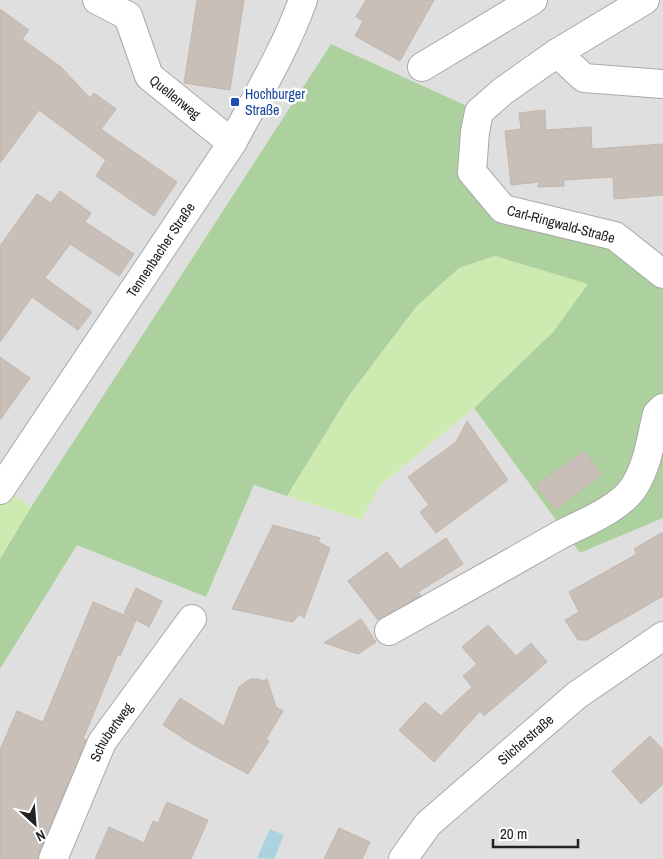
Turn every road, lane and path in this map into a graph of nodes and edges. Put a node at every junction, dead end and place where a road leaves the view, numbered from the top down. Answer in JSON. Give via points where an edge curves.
{"nodes":[{"id":1,"x":98,"y":0,"type":"edge"},
{"id":2,"x":303,"y":0,"type":"edge"},
{"id":3,"x":533,"y":0,"type":"edge"},
{"id":4,"x":645,"y":0,"type":"edge"},
{"id":5,"x":557,"y":53,"type":"junction"},
{"id":6,"x":422,"y":67,"type":"dead end"},
{"id":7,"x":663,"y":84,"type":"edge"},
{"id":8,"x":232,"y":143,"type":"junction"},
{"id":9,"x":663,"y":274,"type":"edge"},
{"id":10,"x":660,"y":411,"type":"edge"},
{"id":11,"x":0,"y":490,"type":"edge"},
{"id":12,"x":192,"y":619,"type":"dead end"},
{"id":13,"x":389,"y":632,"type":"dead end"},
{"id":14,"x":663,"y":636,"type":"edge"},
{"id":15,"x":53,"y":859,"type":"edge"},
{"id":16,"x":403,"y":859,"type":"edge"}],
"edges":[{"from":1,"to":8,"type":"street","name":"Quellenweg","via":[[128,16],[150,76]]},
{"from":2,"to":8,"type":"street","name":"Tennenbacher Straße","via":[[295,24]]},
{"from":3,"to":6,"type":"street"},
{"from":4,"to":5,"type":"street","name":"Carl-Ringwald-Straße"},
{"from":5,"to":7,"type":"street","via":[[584,78]]},
{"from":5,"to":9,"type":"street","name":"Carl-Ringwald-Straße","via":[[479,112],[474,132],[472,172],[503,209],[616,236]]},
{"from":8,"to":11,"type":"street","name":"Tennenbacher Straße"},
{"from":10,"to":13,"type":"street","via":[[645,464],[634,488],[617,504]]},
{"from":12,"to":15,"type":"street","name":"Schubertweg","via":[[102,742]]},
{"from":14,"to":16,"type":"street","name":"Silcherstraße","via":[[577,695],[428,824]]}]}
